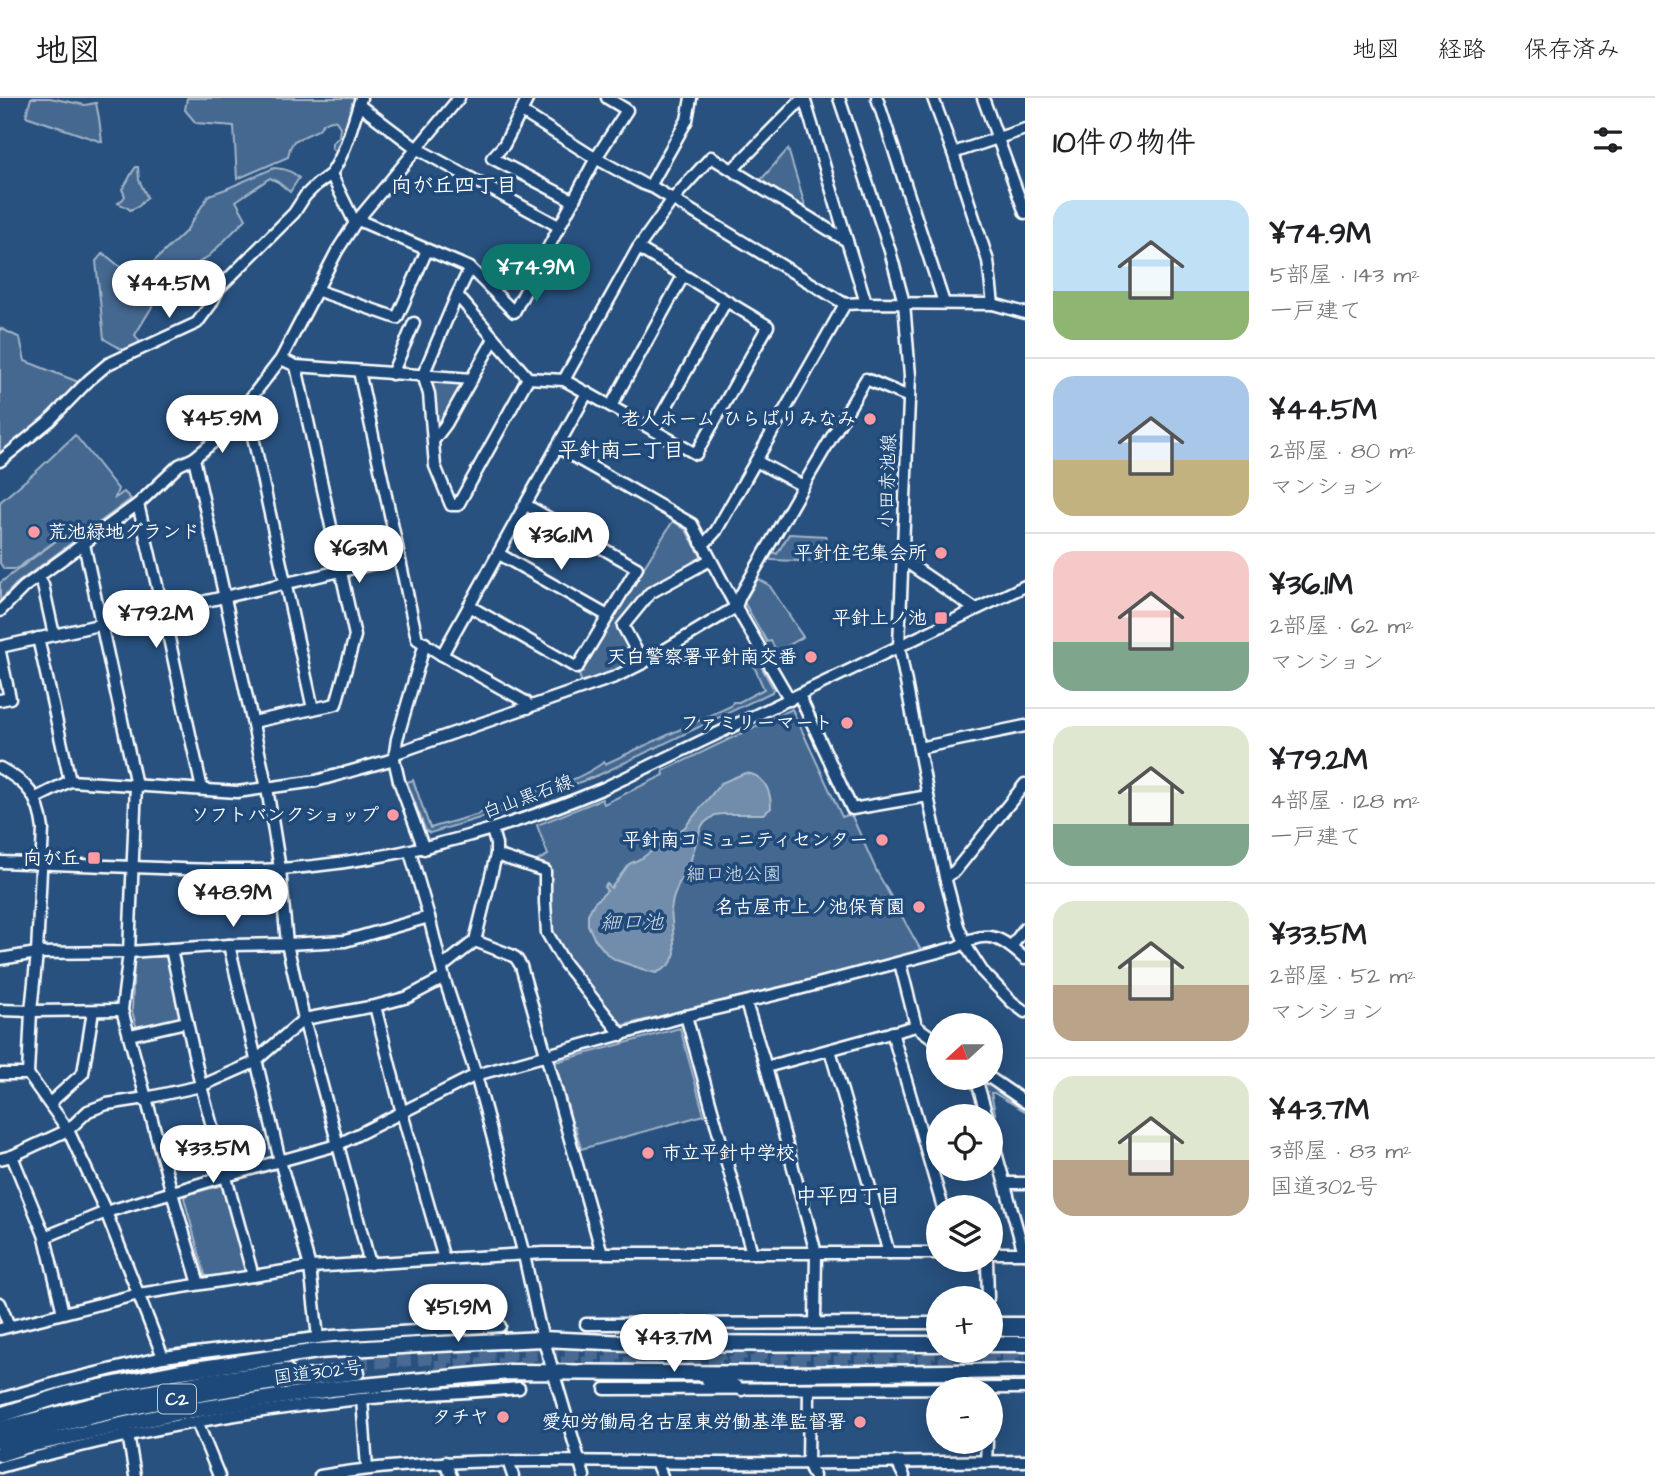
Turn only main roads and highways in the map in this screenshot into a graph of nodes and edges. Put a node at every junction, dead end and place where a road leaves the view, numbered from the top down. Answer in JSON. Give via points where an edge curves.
{"nodes":[{"id":1,"x":1003,"y":1344,"type":"edge"},
{"id":2,"x":1025,"y":1344,"type":"edge"},
{"id":3,"x":926,"y":1345,"type":"edge"},
{"id":4,"x":1025,"y":1371,"type":"edge"},
{"id":5,"x":0,"y":1415,"type":"edge"},
{"id":6,"x":0,"y":1429,"type":"edge"},
{"id":7,"x":0,"y":1441,"type":"edge"},
{"id":8,"x":0,"y":1454,"type":"edge"}],
"edges":[{"from":1,"to":2,"type":"highway"},
{"from":3,"to":5,"type":"highway","name":"国道302号","via":[[416,1338],[175,1372],[70,1393]]},
{"from":4,"to":8,"type":"highway","name":"国道302号","via":[[509,1372],[331,1390],[180,1412]]},
{"from":6,"to":7,"type":"highway","number":"C2","via":[[207,1381],[356,1367],[212,1391]]}]}
